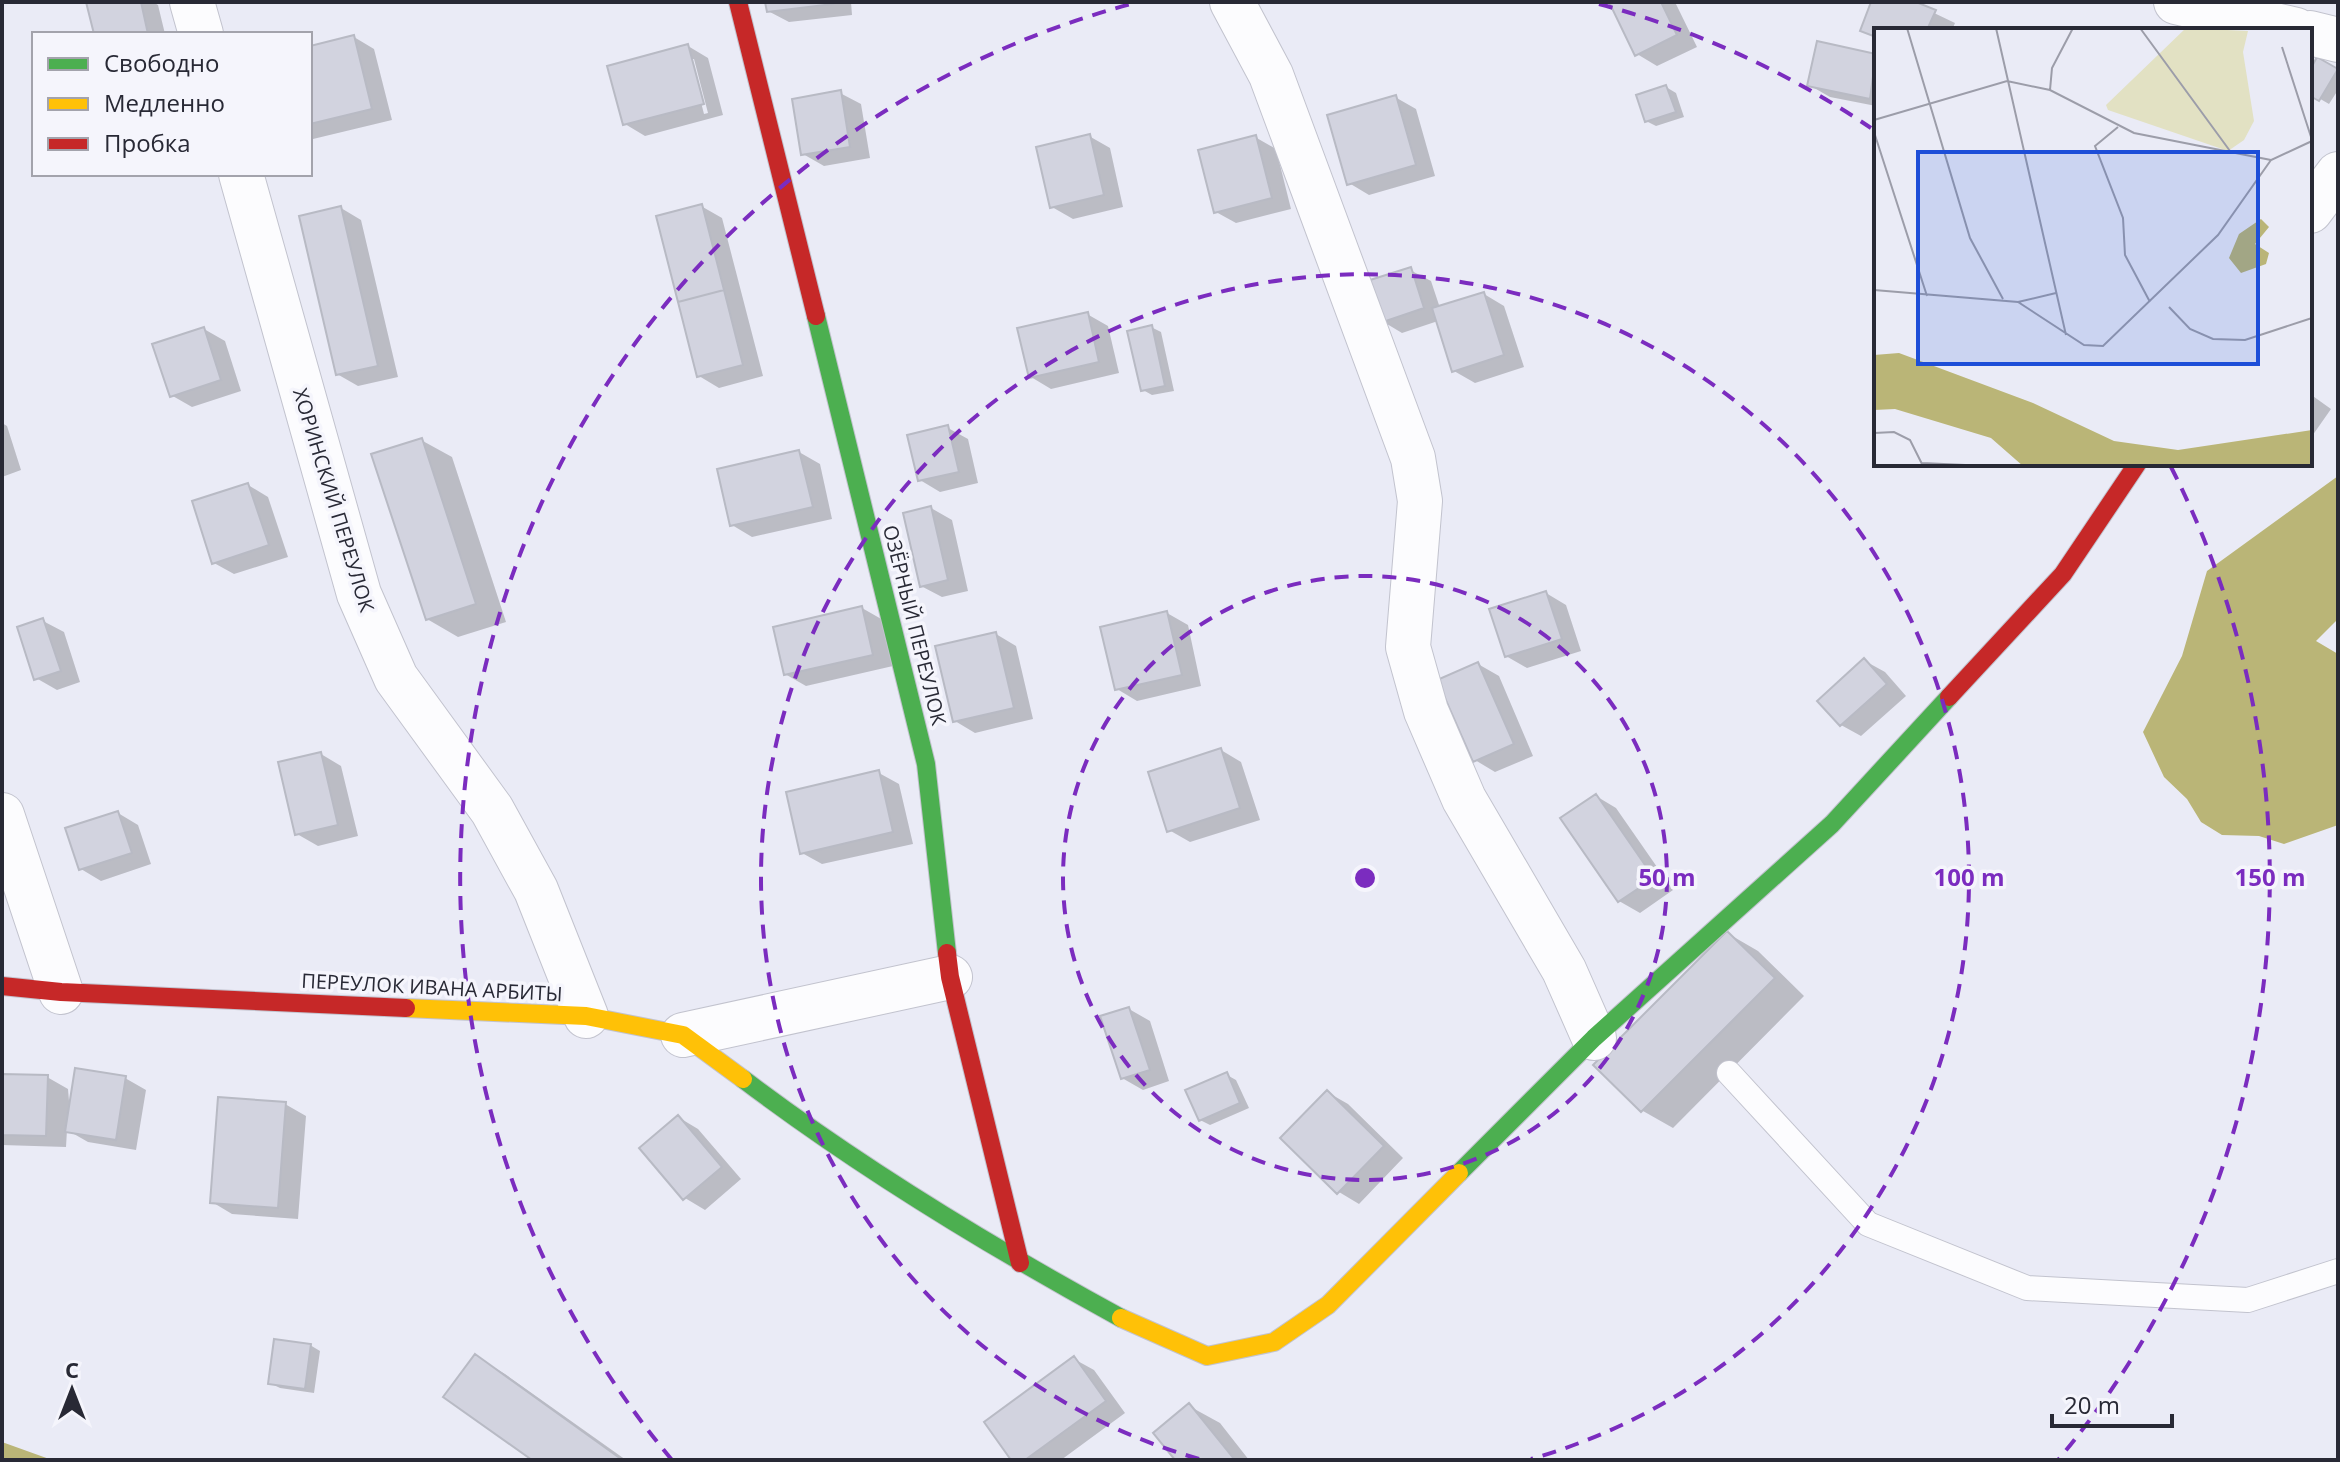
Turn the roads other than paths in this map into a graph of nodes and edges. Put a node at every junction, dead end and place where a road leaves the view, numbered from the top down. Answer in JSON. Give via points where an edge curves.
{"nodes":[{"id":1,"x":192,"y":2,"type":"edge"},
{"id":2,"x":738,"y":2,"type":"edge"},
{"id":3,"x":1232,"y":2,"type":"edge"},
{"id":4,"x":2176,"y":2,"type":"edge"},
{"id":5,"x":2287,"y":28,"type":"edge"},
{"id":6,"x":200,"y":32,"type":"edge"},
{"id":7,"x":2312,"y":34,"type":"edge"},
{"id":8,"x":2338,"y":40,"type":"edge"},
{"id":9,"x":2338,"y":174,"type":"edge"},
{"id":10,"x":242,"y":176,"type":"edge"},
{"id":11,"x":2312,"y":208,"type":"edge"},
{"id":12,"x":2136,"y":466,"type":"edge"},
{"id":13,"x":2,"y":815,"type":"edge"},
{"id":14,"x":950,"y":977,"type":"junction"},
{"id":15,"x":2,"y":986,"type":"edge"},
{"id":16,"x":61,"y":992,"type":"junction"},
{"id":17,"x":586,"y":1016,"type":"junction"},
{"id":18,"x":683,"y":1035,"type":"junction"},
{"id":19,"x":1594,"y":1038,"type":"junction"},
{"id":20,"x":1729,"y":1073,"type":"dead end"},
{"id":21,"x":1020,"y":1263,"type":"junction"},
{"id":22,"x":2338,"y":1271,"type":"edge"}],
"edges":[{"from":1,"to":6,"type":"street"},
{"from":2,"to":14,"type":"street","name":"ОЗЁРНЫЙ ПЕРЕУЛОК","via":[[926,764]]},
{"from":3,"to":19,"type":"street","via":[[1271,75],[1413,458],[1420,501],[1408,647],[1426,711],[1464,799],[1564,970]]},
{"from":4,"to":5,"type":"street"},
{"from":7,"to":8,"type":"street"},
{"from":9,"to":11,"type":"street"},
{"from":10,"to":17,"type":"street","name":"ХОРИНСКИЙ ПЕРЕУЛОК","via":[[359,594],[396,678],[492,810],[536,890]]},
{"from":12,"to":19,"type":"street","name":"ПЕРЕУЛОК ИВАНА АРБИТЫ","via":[[2063,574],[1832,824]]},
{"from":13,"to":16,"type":"street"},
{"from":14,"to":18,"type":"street"},
{"from":14,"to":21,"type":"street","name":"ОЗЁРНЫЙ ПЕРЕУЛОК"},
{"from":15,"to":16,"type":"street","name":"ПЕРЕУЛОК ИВАНА АРБИТЫ"},
{"from":16,"to":17,"type":"street","name":"ПЕРЕУЛОК ИВАНА АРБИТЫ"},
{"from":17,"to":18,"type":"street","name":"ПЕРЕУЛОК ИВАНА АРБИТЫ"},
{"from":18,"to":21,"type":"street","name":"ПЕРЕУЛОК ИВАНА АРБИТЫ","via":[[824,1140]]},
{"from":19,"to":21,"type":"street","name":"ПЕРЕУЛОК ИВАНА АРБИТЫ","via":[[1328,1305],[1274,1342],[1207,1356],[1144,1330]]},
{"from":20,"to":22,"type":"lane","via":[[1868,1224],[2027,1288],[2248,1300]]}]}
